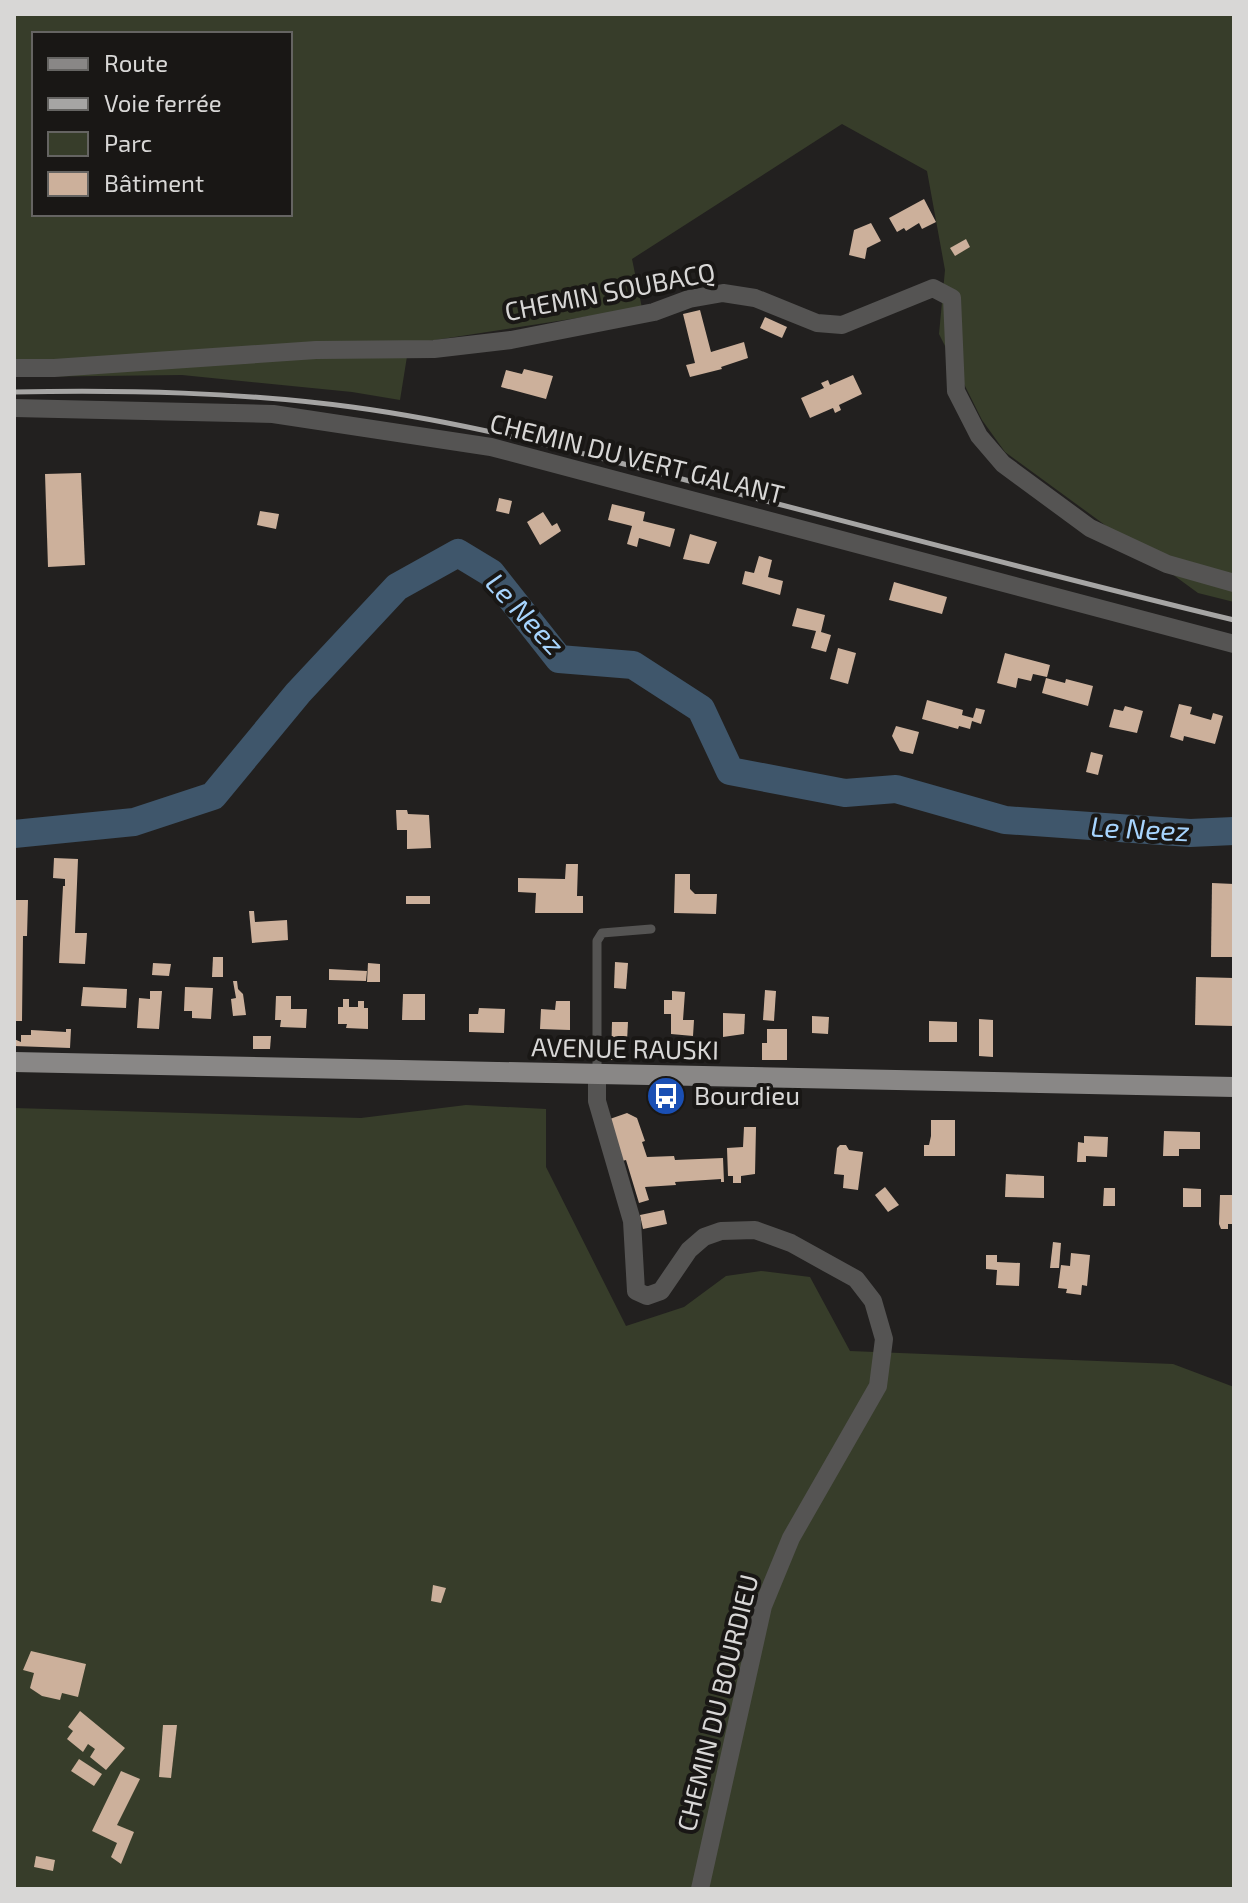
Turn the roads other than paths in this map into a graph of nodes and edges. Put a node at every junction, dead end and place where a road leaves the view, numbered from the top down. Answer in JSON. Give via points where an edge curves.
{"nodes":[{"id":1,"x":14,"y":368,"type":"edge"},
{"id":2,"x":14,"y":408,"type":"edge"},
{"id":3,"x":1234,"y":583,"type":"edge"},
{"id":4,"x":1234,"y":644,"type":"edge"},
{"id":5,"x":651,"y":929,"type":"dead end"},
{"id":6,"x":14,"y":1062,"type":"edge"},
{"id":7,"x":597,"y":1074,"type":"junction"},
{"id":8,"x":1234,"y":1087,"type":"edge"},
{"id":9,"x":700,"y":1889,"type":"edge"}],
"edges":[{"from":1,"to":3,"type":"street","name":"CHEMIN SOUBACQ","via":[[449,347],[654,312],[723,293],[755,298],[817,323],[842,325],[933,288],[952,298],[956,391],[979,436],[1003,464],[1090,528],[1167,564]]},
{"from":2,"to":4,"type":"street","name":"CHEMIN DU VERT GALANT","via":[[273,414],[491,447]]},
{"from":5,"to":7,"type":"lane","via":[[610,930],[597,941]]},
{"from":6,"to":7,"type":"main road","name":"AVENUE RAUSKI"},
{"from":7,"to":8,"type":"main road","name":"AVENUE RAUSKI"},
{"from":7,"to":9,"type":"street","name":"CHEMIN DU BOURDIEU","via":[[597,1101],[632,1221],[636,1291],[647,1296],[661,1291],[704,1237],[755,1230],[791,1243],[856,1279],[873,1301],[884,1339],[878,1386],[791,1538],[763,1606]]}]}
